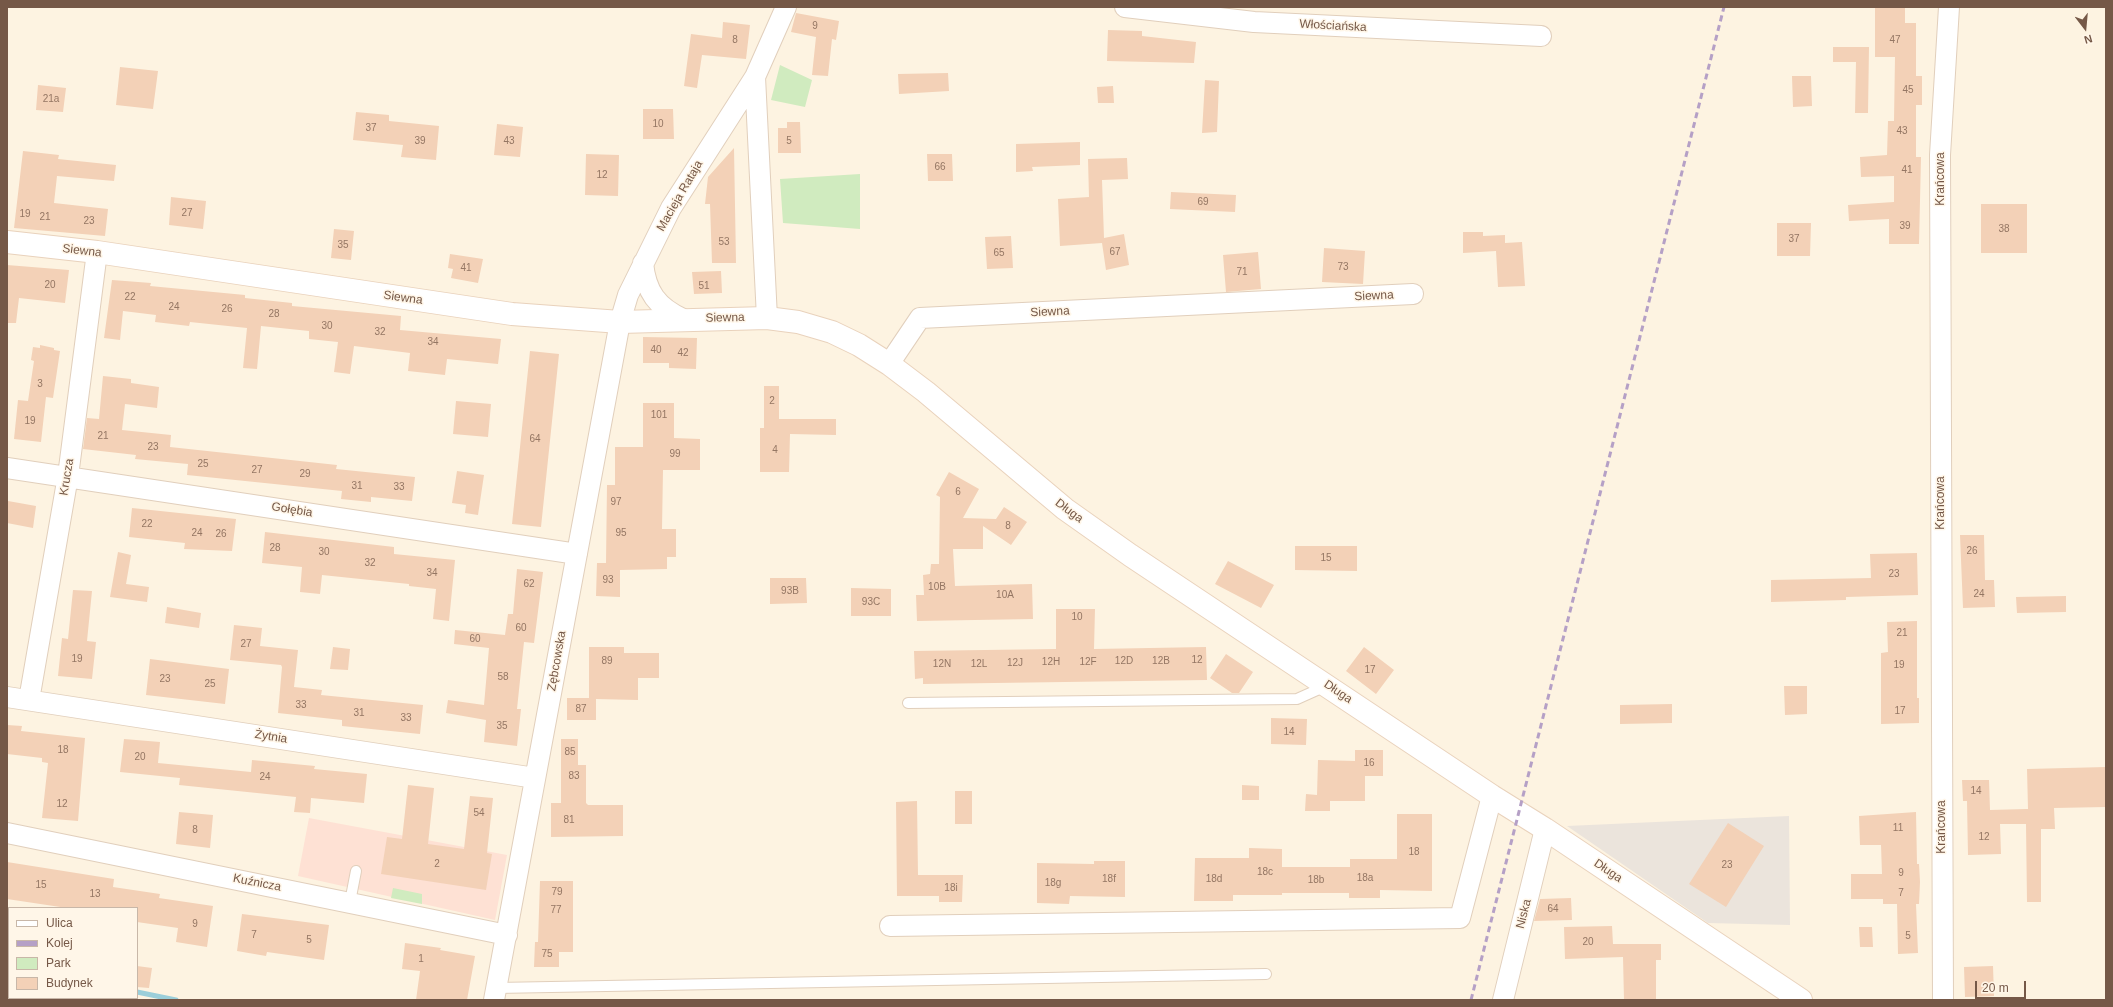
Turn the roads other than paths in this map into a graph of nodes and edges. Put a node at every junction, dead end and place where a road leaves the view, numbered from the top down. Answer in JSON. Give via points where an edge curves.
{"nodes":[{"id":1,"x":786,"y":7,"type":"edge"},
{"id":2,"x":1125,"y":7,"type":"edge"},
{"id":3,"x":1949,"y":7,"type":"edge"},
{"id":4,"x":1541,"y":36,"type":"dead end"},
{"id":5,"x":755,"y":77,"type":"junction"},
{"id":6,"x":7,"y":242,"type":"edge"},
{"id":7,"x":98,"y":252,"type":"junction"},
{"id":8,"x":644,"y":263,"type":"junction"},
{"id":9,"x":1414,"y":294,"type":"dead end"},
{"id":10,"x":767,"y":318,"type":"junction"},
{"id":11,"x":683,"y":319,"type":"junction"},
{"id":12,"x":620,"y":322,"type":"junction"},
{"id":13,"x":889,"y":364,"type":"junction"},
{"id":14,"x":7,"y":468,"type":"edge"},
{"id":15,"x":68,"y":476,"type":"junction"},
{"id":16,"x":577,"y":554,"type":"junction"},
{"id":17,"x":1327,"y":685,"type":"junction"},
{"id":18,"x":7,"y":698,"type":"edge"},
{"id":19,"x":29,"y":700,"type":"junction"},
{"id":20,"x":908,"y":703,"type":"dead end"},
{"id":21,"x":535,"y":778,"type":"junction"},
{"id":22,"x":1492,"y":796,"type":"junction"},
{"id":23,"x":1545,"y":829,"type":"junction"},
{"id":24,"x":7,"y":833,"type":"edge"},
{"id":25,"x":356,"y":872,"type":"dead end"},
{"id":26,"x":350,"y":902,"type":"junction"},
{"id":27,"x":890,"y":926,"type":"dead end"},
{"id":28,"x":507,"y":935,"type":"junction"},
{"id":29,"x":1266,"y":974,"type":"dead end"},
{"id":30,"x":495,"y":994,"type":"edge"},
{"id":31,"x":1503,"y":1000,"type":"edge"},
{"id":32,"x":1801,"y":1000,"type":"edge"},
{"id":33,"x":1943,"y":1000,"type":"edge"}],
"edges":[{"from":1,"to":5,"type":"street","name":"Macieja Rataja"},
{"from":2,"to":4,"type":"street","name":"Włościańska","via":[[1254,22]]},
{"from":3,"to":33,"type":"street","name":"Krańcowa","via":[[1940,154]]},
{"from":5,"to":8,"type":"street","name":"Macieja Rataja","via":[[671,208]]},
{"from":5,"to":10,"type":"street","name":"Macieja Rataja"},
{"from":6,"to":7,"type":"street","name":"Siewna"},
{"from":7,"to":12,"type":"street","name":"Siewna","via":[[512,314]]},
{"from":7,"to":15,"type":"street","name":"Krucza"},
{"from":8,"to":11,"type":"street","via":[[645,279],[653,297],[668,312]]},
{"from":8,"to":12,"type":"street","name":"Macieja Rataja","via":[[628,295]]},
{"from":9,"to":13,"type":"street","name":"Siewna","via":[[920,318]]},
{"from":10,"to":11,"type":"street","name":"Siewna"},
{"from":10,"to":13,"type":"street","name":"Siewna","via":[[798,322],[832,332]]},
{"from":11,"to":12,"type":"street","name":"Siewna"},
{"from":12,"to":16,"type":"street","name":"Zębcowska"},
{"from":13,"to":17,"type":"street","name":"Długa","via":[[1065,509]]},
{"from":14,"to":15,"type":"street","name":"Gołębia"},
{"from":15,"to":16,"type":"street","name":"Gołębia"},
{"from":15,"to":19,"type":"street","name":"Krucza"},
{"from":16,"to":21,"type":"street","name":"Zębcowska"},
{"from":17,"to":20,"type":"lane","via":[[1297,699]]},
{"from":17,"to":22,"type":"street","name":"Długa"},
{"from":18,"to":19,"type":"street","name":"Żytnia"},
{"from":19,"to":21,"type":"street","name":"Żytnia"},
{"from":21,"to":28,"type":"street","name":"Zębcowska"},
{"from":22,"to":23,"type":"street","name":"Długa"},
{"from":22,"to":27,"type":"street","via":[[1460,918]]},
{"from":23,"to":31,"type":"street","name":"Niska"},
{"from":23,"to":32,"type":"street","name":"Długa"},
{"from":24,"to":26,"type":"street","name":"Kuźnicza"},
{"from":25,"to":26,"type":"lane"},
{"from":26,"to":28,"type":"street","name":"Kuźnicza"},
{"from":28,"to":30,"type":"street","name":"Zębcowska"},
{"from":29,"to":30,"type":"lane"}]}
